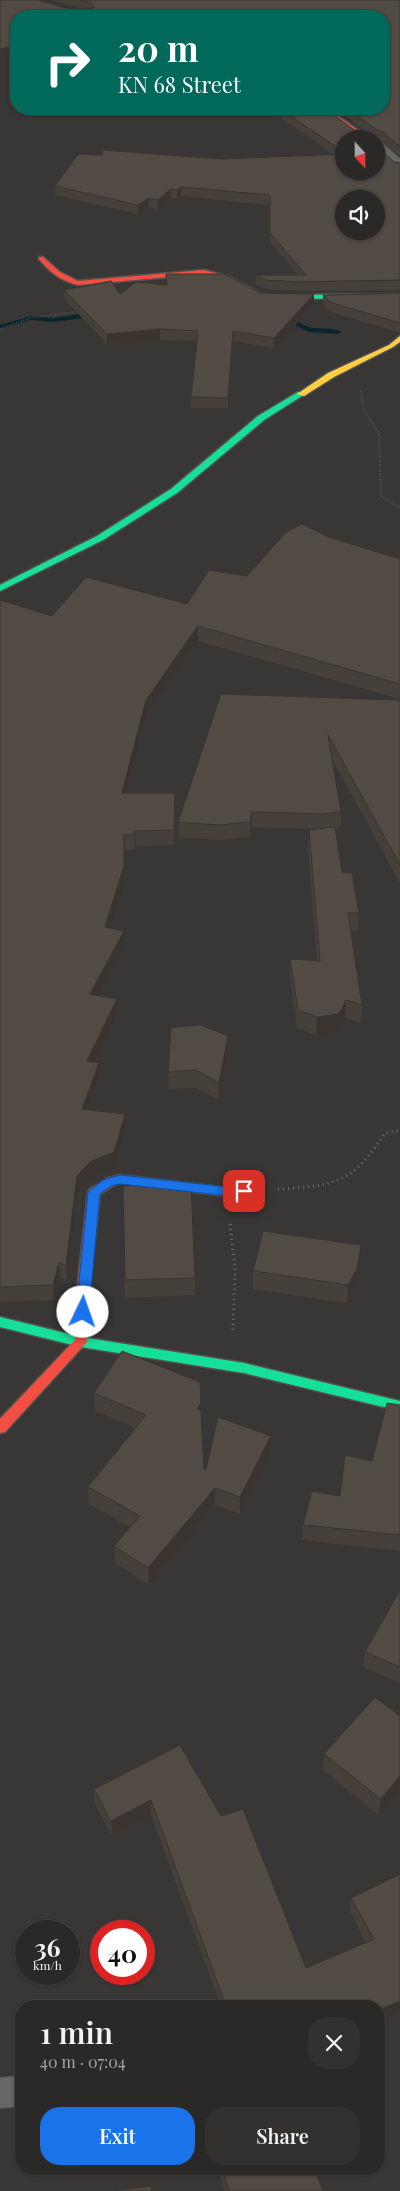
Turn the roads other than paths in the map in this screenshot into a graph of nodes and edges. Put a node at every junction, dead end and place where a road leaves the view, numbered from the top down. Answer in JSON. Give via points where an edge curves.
{"nodes":[{"id":1,"x":333,"y":115,"type":"edge"},
{"id":2,"x":355,"y":130,"type":"edge"},
{"id":3,"x":385,"y":154,"type":"edge"},
{"id":4,"x":400,"y":168,"type":"edge"},
{"id":5,"x":41,"y":258,"type":"dead end"},
{"id":6,"x":400,"y":296,"type":"edge"},
{"id":7,"x":400,"y":338,"type":"edge"},
{"id":8,"x":0,"y":588,"type":"edge"},
{"id":9,"x":244,"y":1191,"type":"road end"},
{"id":10,"x":0,"y":1322,"type":"edge"},
{"id":11,"x":81,"y":1342,"type":"junction"},
{"id":12,"x":400,"y":1406,"type":"edge"},
{"id":13,"x":0,"y":1428,"type":"edge"},
{"id":14,"x":15,"y":2091,"type":"edge"},
{"id":15,"x":0,"y":2093,"type":"edge"}],
"edges":[{"from":1,"to":2,"type":"street"},
{"from":3,"to":4,"type":"street"},
{"from":5,"to":6,"type":"street","via":[[68,282],[204,272],[228,278],[260,296]]},
{"from":7,"to":8,"type":"street","via":[[261,418],[187,480],[100,538]]},
{"from":9,"to":11,"type":"street","via":[[120,1180],[107,1183],[94,1192]]},
{"from":10,"to":11,"type":"street"},
{"from":11,"to":12,"type":"street","via":[[244,1368]]},
{"from":11,"to":13,"type":"street"},
{"from":14,"to":15,"type":"lane"}]}
